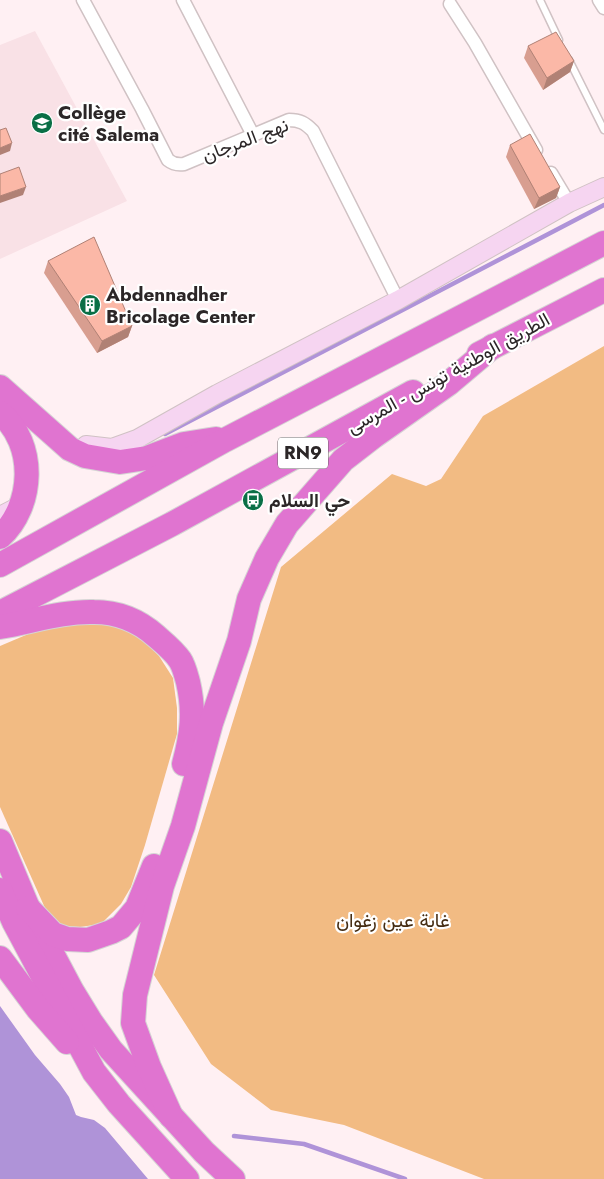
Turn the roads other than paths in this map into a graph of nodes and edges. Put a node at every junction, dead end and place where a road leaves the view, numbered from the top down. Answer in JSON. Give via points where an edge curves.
{"nodes":[{"id":1,"x":83,"y":0,"type":"edge"},
{"id":2,"x":183,"y":0,"type":"edge"},
{"id":3,"x":540,"y":0,"type":"edge"},
{"id":4,"x":599,"y":0,"type":"edge"},
{"id":5,"x":450,"y":4,"type":"dead end"},
{"id":6,"x":604,"y":8,"type":"edge"},
{"id":7,"x":561,"y":44,"type":"edge"},
{"id":8,"x":565,"y":52,"type":"edge"},
{"id":9,"x":604,"y":130,"type":"edge"},
{"id":10,"x":253,"y":135,"type":"junction"},
{"id":11,"x":604,"y":187,"type":"edge"},
{"id":12,"x":569,"y":203,"type":"junction"},
{"id":13,"x":604,"y":243,"type":"edge"},
{"id":14,"x":604,"y":290,"type":"edge"},
{"id":15,"x":398,"y":300,"type":"junction"},
{"id":16,"x":493,"y":346,"type":"junction"},
{"id":17,"x":0,"y":387,"type":"edge"},
{"id":18,"x":0,"y":413,"type":"edge"},
{"id":19,"x":47,"y":428,"type":"junction"},
{"id":20,"x":225,"y":440,"type":"junction"},
{"id":21,"x":22,"y":504,"type":"junction"},
{"id":22,"x":0,"y":516,"type":"edge"},
{"id":23,"x":0,"y":537,"type":"edge"},
{"id":24,"x":0,"y":565,"type":"edge"},
{"id":25,"x":0,"y":613,"type":"edge"},
{"id":26,"x":0,"y":627,"type":"edge"},
{"id":27,"x":0,"y":841,"type":"edge"},
{"id":28,"x":0,"y":890,"type":"edge"},
{"id":29,"x":28,"y":908,"type":"junction"},
{"id":30,"x":0,"y":958,"type":"edge"},
{"id":31,"x":94,"y":1072,"type":"junction"},
{"id":32,"x":171,"y":1116,"type":"junction"},
{"id":33,"x":187,"y":1179,"type":"edge"},
{"id":34,"x":233,"y":1179,"type":"edge"}],
"edges":[{"from":1,"to":10,"type":"street","name":"نهج المرجان","via":[[168,160],[184,164]]},
{"from":2,"to":10,"type":"street"},
{"from":3,"to":7,"type":"lane"},
{"from":4,"to":6,"type":"street"},
{"from":5,"to":12,"type":"street"},
{"from":8,"to":9,"type":"lane"},
{"from":10,"to":15,"type":"street","name":"نهج المرجان","via":[[289,120],[302,121],[313,131]]},
{"from":11,"to":12,"type":"street"},
{"from":12,"to":15,"type":"street"},
{"from":13,"to":20,"type":"highway","number":"RN9"},
{"from":14,"to":16,"type":"highway","name":"الطريق الوطنية تونس - المرسى","number":"RN9"},
{"from":15,"to":19,"type":"street","via":[[137,440],[112,448],[93,447]]},
{"from":16,"to":25,"type":"highway","name":"الطريق الوطنية تونس - المرسى","number":"RN9","via":[[172,524]]},
{"from":16,"to":32,"type":"highway","via":[[448,384],[343,460],[287,524],[249,599],[183,826],[162,886],[135,995],[133,1023]]},
{"from":17,"to":19,"type":"highway"},
{"from":18,"to":21,"type":"highway","via":[[9,421],[23,448],[27,479]]},
{"from":19,"to":20,"type":"highway","via":[[70,449],[85,456],[120,462],[148,458],[211,438]]},
{"from":20,"to":24,"type":"highway","number":"RN9"},
{"from":21,"to":22,"type":"street"},
{"from":21,"to":23,"type":"highway","via":[[9,529]]},
{"from":26,"to":29,"type":"highway","via":[[67,613],[92,611],[124,616],[150,630],[181,661],[193,708],[190,742],[166,831],[146,890],[127,921],[111,932],[88,940],[67,939],[53,934]]},
{"from":27,"to":29,"type":"highway"},
{"from":28,"to":31,"type":"highway"},
{"from":29,"to":32,"type":"highway","via":[[91,1022],[111,1050]]},
{"from":30,"to":31,"type":"highway","via":[[38,1009]]},
{"from":31,"to":33,"type":"highway"},
{"from":32,"to":34,"type":"highway"}]}
